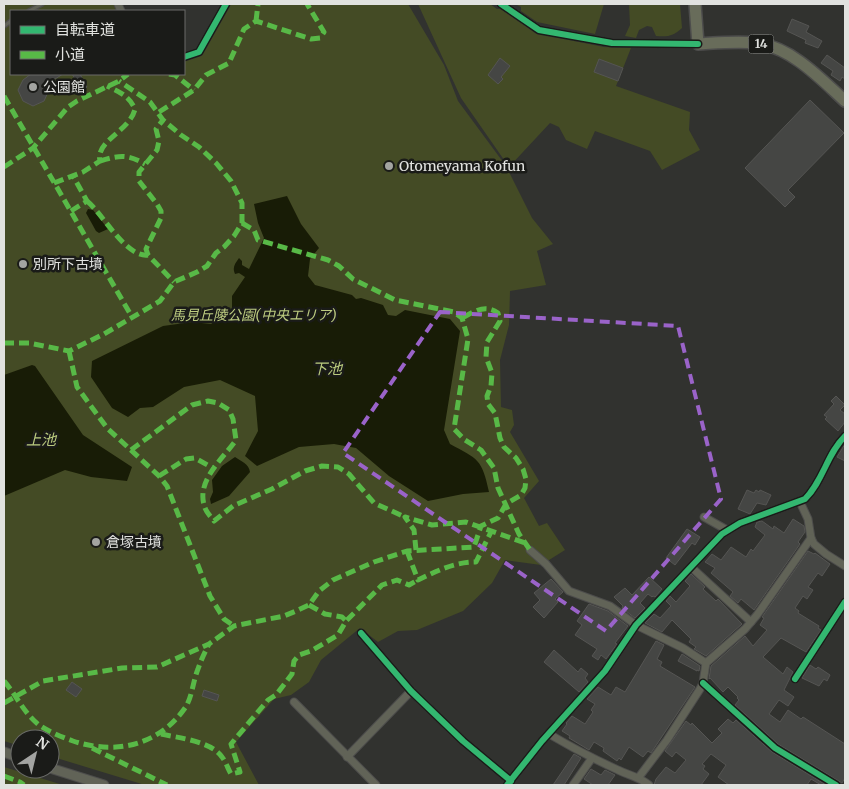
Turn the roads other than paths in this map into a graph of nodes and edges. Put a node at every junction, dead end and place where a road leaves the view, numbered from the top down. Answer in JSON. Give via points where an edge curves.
{"nodes":[{"id":1,"x":42,"y":4,"type":"edge"},
{"id":2,"x":226,"y":4,"type":"edge"},
{"id":3,"x":501,"y":4,"type":"edge"},
{"id":4,"x":695,"y":4,"type":"edge"},
{"id":5,"x":31,"y":10,"type":"edge"},
{"id":6,"x":698,"y":44,"type":"junction"},
{"id":7,"x":185,"y":57,"type":"edge"},
{"id":8,"x":845,"y":101,"type":"edge"},
{"id":9,"x":845,"y":436,"type":"edge"},
{"id":10,"x":800,"y":502,"type":"junction"},
{"id":11,"x":704,"y":517,"type":"dead end"},
{"id":12,"x":727,"y":530,"type":"junction"},
{"id":13,"x":811,"y":538,"type":"junction"},
{"id":14,"x":530,"y":550,"type":"dead end"},
{"id":15,"x":845,"y":566,"type":"edge"},
{"id":16,"x":691,"y":567,"type":"junction"},
{"id":17,"x":845,"y":602,"type":"edge"},
{"id":18,"x":751,"y":622,"type":"junction"},
{"id":19,"x":636,"y":625,"type":"junction"},
{"id":20,"x":361,"y":633,"type":"dead end"},
{"id":21,"x":706,"y":663,"type":"junction"},
{"id":22,"x":795,"y":679,"type":"dead end"},
{"id":23,"x":703,"y":683,"type":"junction"},
{"id":24,"x":411,"y":692,"type":"junction"},
{"id":25,"x":294,"y":702,"type":"dead end"},
{"id":26,"x":549,"y":734,"type":"junction"},
{"id":27,"x":347,"y":757,"type":"junction"},
{"id":28,"x":592,"y":758,"type":"junction"},
{"id":29,"x":60,"y":771,"type":"edge"},
{"id":30,"x":639,"y":777,"type":"junction"},
{"id":31,"x":509,"y":783,"type":"edge"},
{"id":32,"x":104,"y":785,"type":"edge"},
{"id":33,"x":376,"y":785,"type":"edge"},
{"id":34,"x":573,"y":785,"type":"edge"},
{"id":35,"x":649,"y":785,"type":"edge"},
{"id":36,"x":836,"y":785,"type":"edge"}],
"edges":[{"from":1,"to":5,"type":"lane"},
{"from":2,"to":7,"type":"street","via":[[199,52]]},
{"from":3,"to":6,"type":"street","via":[[539,30],[612,43]]},
{"from":4,"to":6,"type":"main road"},
{"from":6,"to":8,"type":"main road","number":"14","via":[[756,43],[772,46],[804,65]]},
{"from":9,"to":10,"type":"street","via":[[833,451],[809,496]]},
{"from":10,"to":12,"type":"street"},
{"from":10,"to":13,"type":"street","via":[[808,519]]},
{"from":11,"to":12,"type":"street"},
{"from":12,"to":16,"type":"street"},
{"from":13,"to":15,"type":"street","via":[[820,550]]},
{"from":13,"to":18,"type":"street"},
{"from":14,"to":19,"type":"street","via":[[569,591],[610,606]]},
{"from":16,"to":18,"type":"street"},
{"from":16,"to":19,"type":"street"},
{"from":17,"to":22,"type":"street"},
{"from":18,"to":21,"type":"street"},
{"from":19,"to":21,"type":"street"},
{"from":19,"to":26,"type":"street","via":[[605,671]]},
{"from":20,"to":24,"type":"street"},
{"from":21,"to":23,"type":"street"},
{"from":23,"to":30,"type":"street"},
{"from":23,"to":36,"type":"street","via":[[776,748]]},
{"from":24,"to":27,"type":"street"},
{"from":24,"to":31,"type":"street"},
{"from":25,"to":27,"type":"street"},
{"from":26,"to":28,"type":"street"},
{"from":26,"to":31,"type":"street"},
{"from":27,"to":33,"type":"street"},
{"from":28,"to":30,"type":"street"},
{"from":28,"to":34,"type":"street"},
{"from":29,"to":32,"type":"street"},
{"from":30,"to":35,"type":"street"}]}
